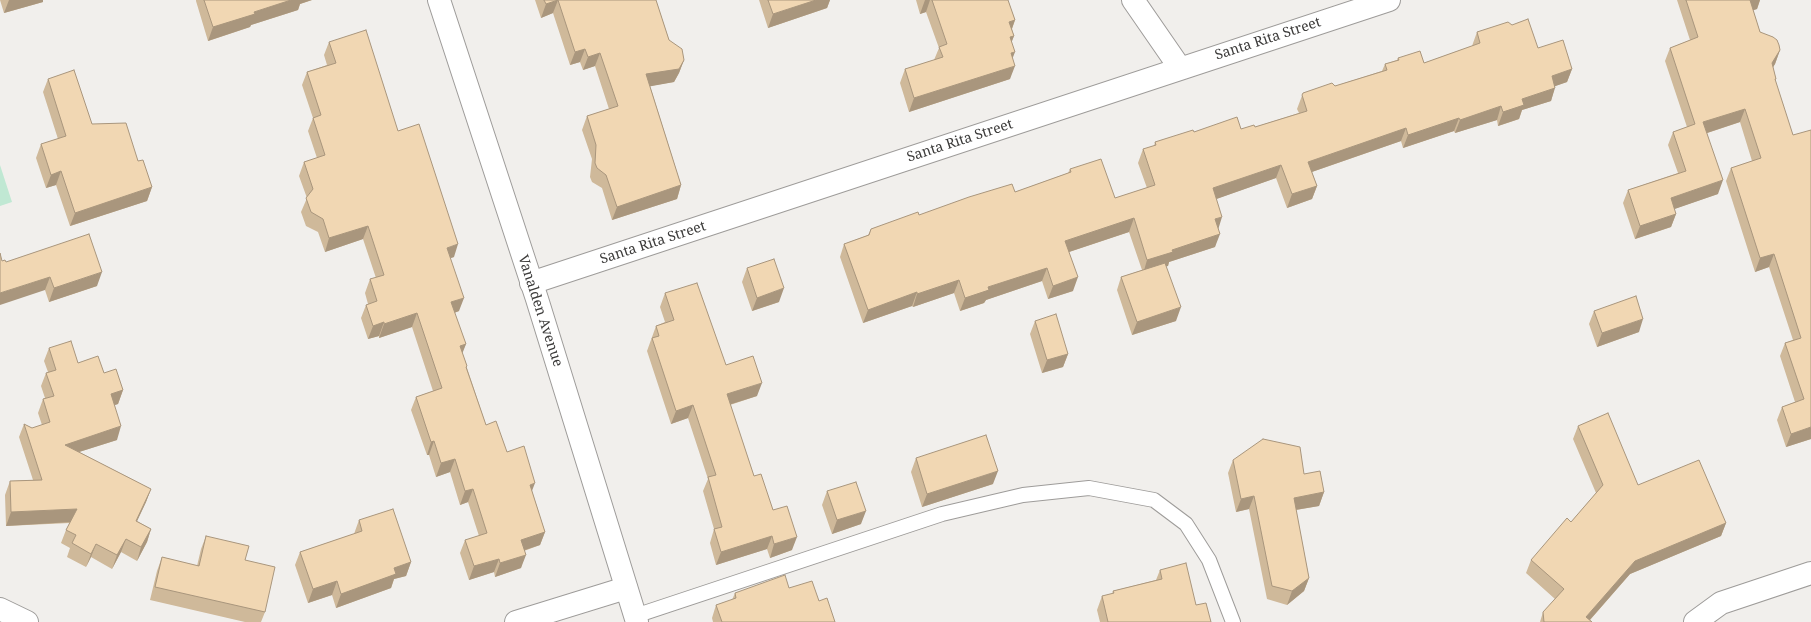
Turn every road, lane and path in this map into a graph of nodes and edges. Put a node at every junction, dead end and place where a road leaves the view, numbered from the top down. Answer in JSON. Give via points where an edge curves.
{"nodes":[{"id":1,"x":439,"y":0,"type":"edge"},
{"id":2,"x":1133,"y":0,"type":"edge"},
{"id":3,"x":1389,"y":0,"type":"edge"},
{"id":4,"x":1180,"y":68,"type":"junction"},
{"id":5,"x":531,"y":283,"type":"junction"},
{"id":6,"x":1811,"y":573,"type":"edge"},
{"id":7,"x":626,"y":588,"type":"junction"},
{"id":8,"x":0,"y":609,"type":"edge"},
{"id":9,"x":636,"y":619,"type":"edge"},
{"id":10,"x":27,"y":622,"type":"edge"},
{"id":11,"x":516,"y":622,"type":"edge"},
{"id":12,"x":1233,"y":622,"type":"edge"},
{"id":13,"x":1694,"y":622,"type":"edge"}],
"edges":[{"from":1,"to":5,"type":"street","name":"Vanalden Avenue"},
{"from":2,"to":4,"type":"street"},
{"from":3,"to":4,"type":"street","name":"Santa Rita Street"},
{"from":4,"to":5,"type":"street","name":"Santa Rita Street"},
{"from":5,"to":7,"type":"street","name":"Vanalden Avenue"},
{"from":6,"to":13,"type":"street","via":[[1721,604]]},
{"from":7,"to":9,"type":"street","name":"Vanalden Avenue"},
{"from":7,"to":11,"type":"street"},
{"from":8,"to":10,"type":"street"},
{"from":9,"to":12,"type":"lane","via":[[942,514],[1023,495],[1089,488],[1154,500],[1186,524],[1209,560]]}]}
